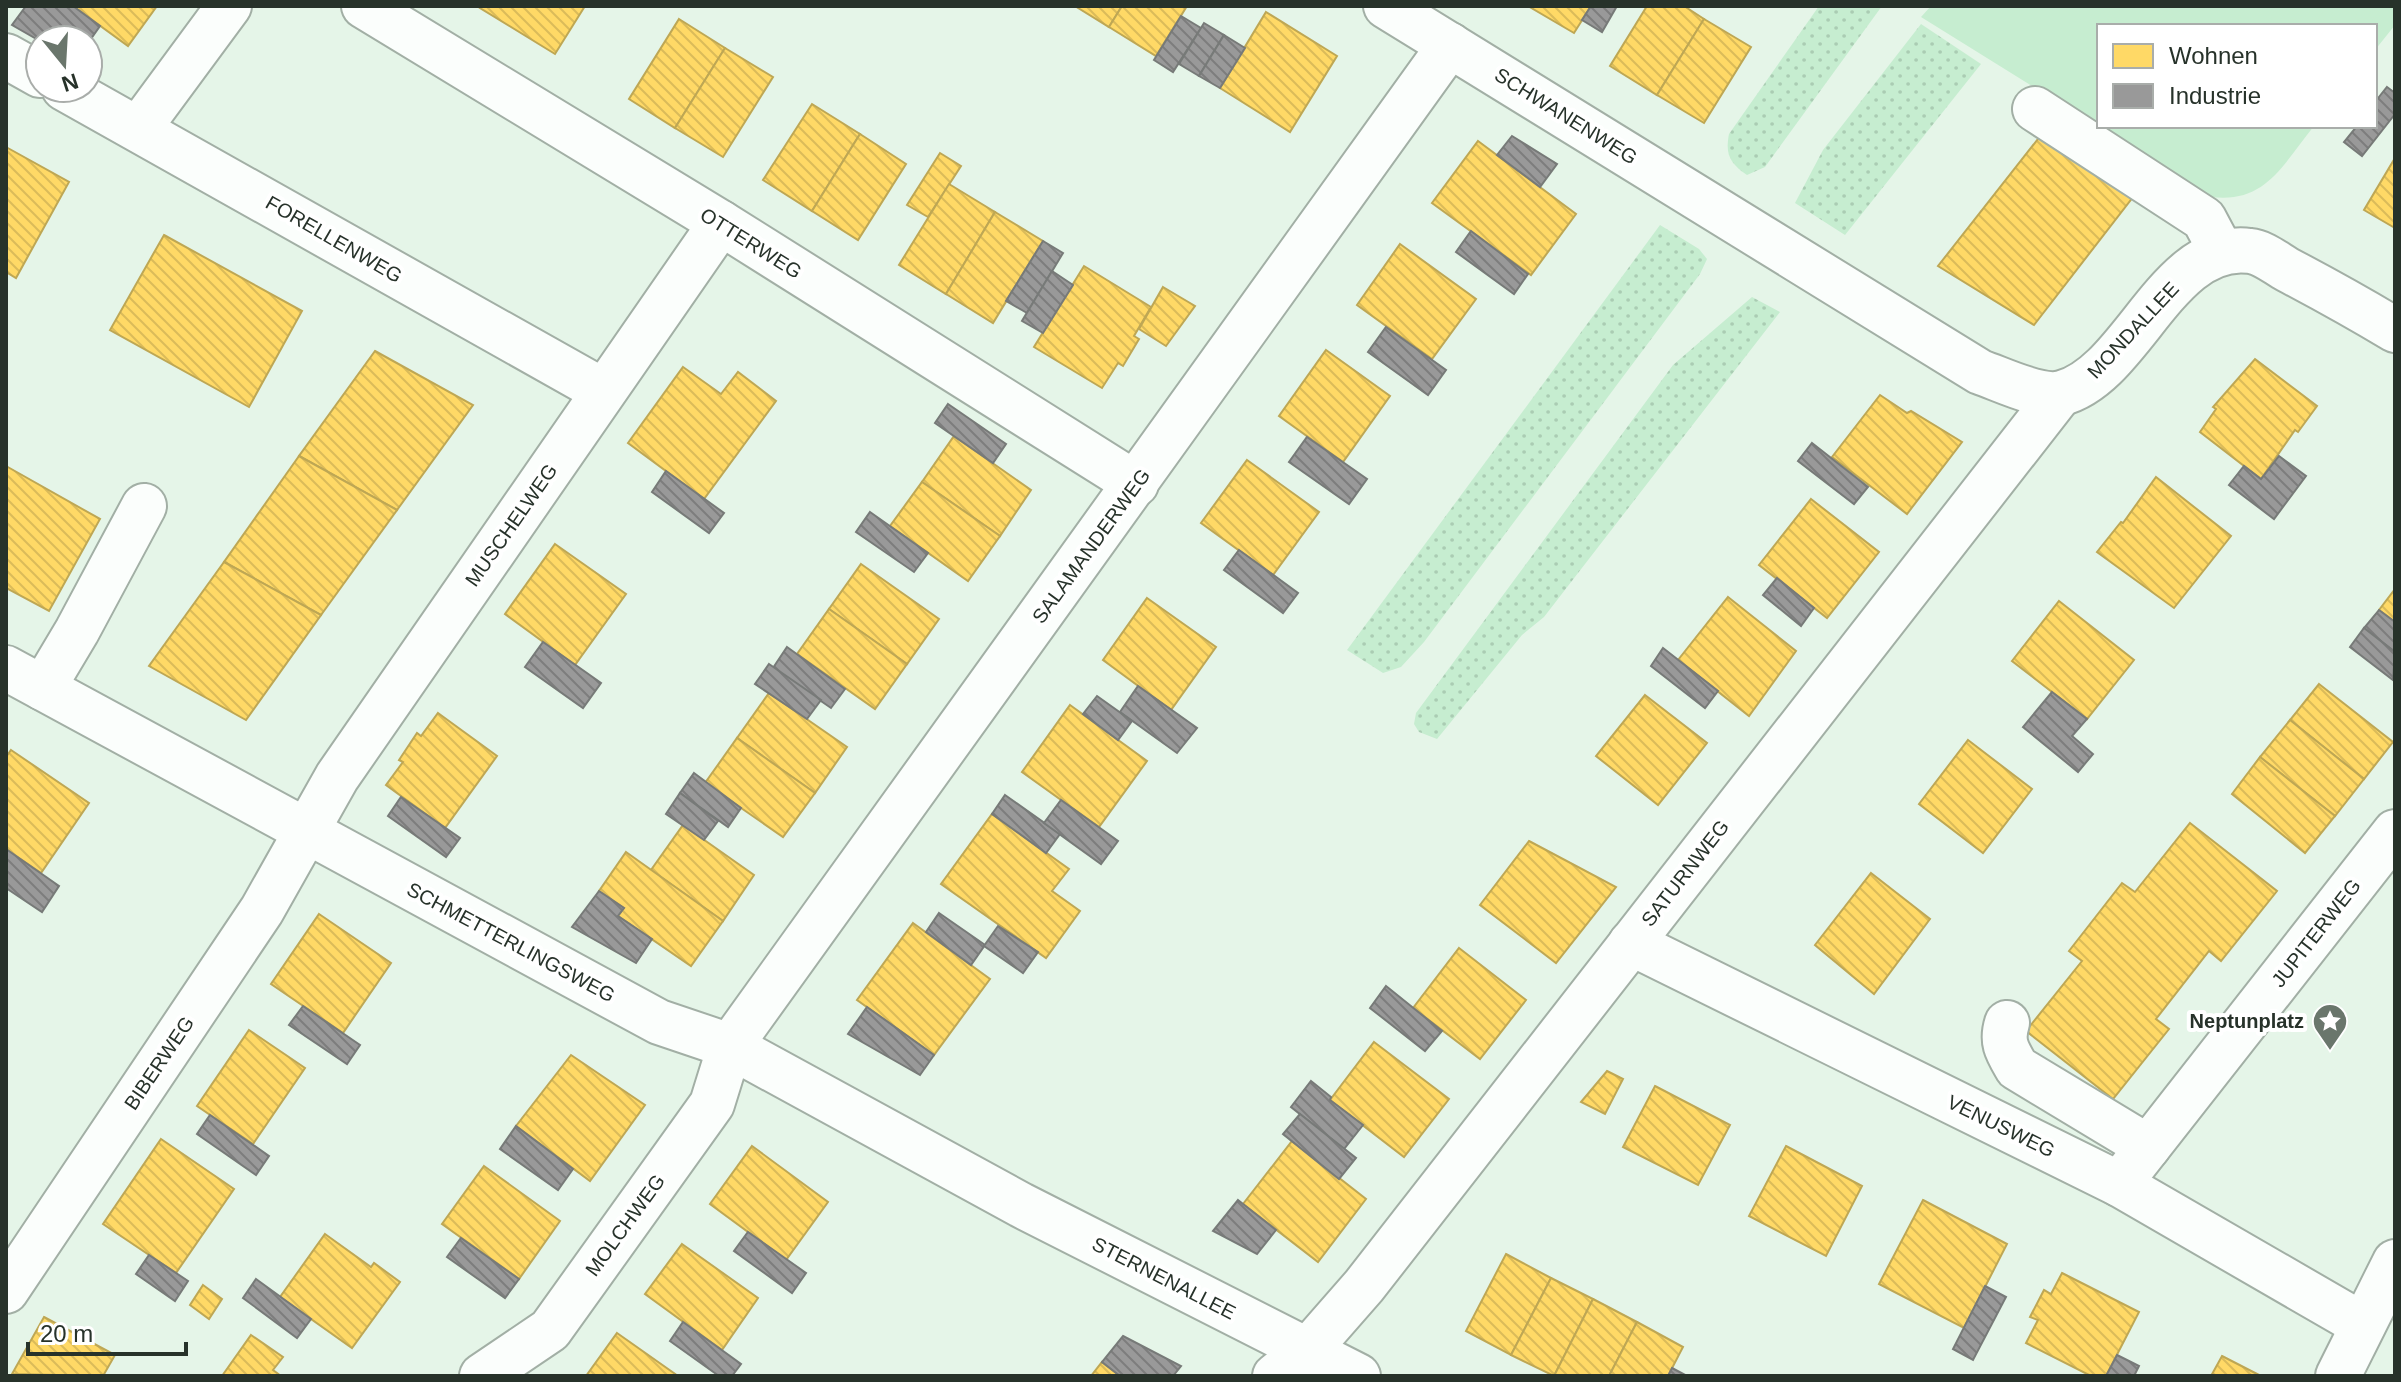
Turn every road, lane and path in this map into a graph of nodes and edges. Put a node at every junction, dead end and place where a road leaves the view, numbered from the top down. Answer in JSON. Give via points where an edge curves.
{"nodes":[{"id":1,"x":229,"y":6,"type":"edge"},
{"id":2,"x":364,"y":6,"type":"edge"},
{"id":3,"x":1386,"y":6,"type":"edge"},
{"id":4,"x":1450,"y":45,"type":"junction"},
{"id":5,"x":6,"y":56,"type":"edge"},
{"id":6,"x":24,"y":66,"type":"edge"},
{"id":7,"x":94,"y":104,"type":"edge"},
{"id":8,"x":2035,"y":109,"type":"dead end"},
{"id":9,"x":139,"y":128,"type":"junction"},
{"id":10,"x":721,"y":223,"type":"junction"},
{"id":11,"x":2221,"y":251,"type":"junction"},
{"id":12,"x":2395,"y":330,"type":"edge"},
{"id":13,"x":603,"y":391,"type":"junction"},
{"id":14,"x":2060,"y":394,"type":"junction"},
{"id":15,"x":1136,"y":484,"type":"junction"},
{"id":16,"x":144,"y":506,"type":"dead end"},
{"id":17,"x":16,"y":675,"type":"edge"},
{"id":18,"x":306,"y":831,"type":"junction"},
{"id":19,"x":2395,"y":832,"type":"edge"},
{"id":20,"x":2380,"y":881,"type":"edge"},
{"id":21,"x":1631,"y":943,"type":"junction"},
{"id":22,"x":2007,"y":1023,"type":"dead end"},
{"id":23,"x":730,"y":1046,"type":"junction"},
{"id":24,"x":2148,"y":1147,"type":"junction"},
{"id":25,"x":2119,"y":1184,"type":"junction"},
{"id":26,"x":1021,"y":1205,"type":"joint"},
{"id":27,"x":2395,"y":1262,"type":"edge"},
{"id":28,"x":6,"y":1291,"type":"edge"},
{"id":29,"x":2363,"y":1325,"type":"junction"},
{"id":30,"x":1291,"y":1363,"type":"edge"},
{"id":31,"x":482,"y":1376,"type":"edge"},
{"id":32,"x":1358,"y":1376,"type":"edge"},
{"id":33,"x":2338,"y":1376,"type":"edge"}],
"edges":[{"from":1,"to":9,"type":"street"},
{"from":2,"to":10,"type":"street","name":"OTTERWEG"},
{"from":3,"to":4,"type":"street","name":"SCHWANENWEG"},
{"from":4,"to":14,"type":"street","name":"SCHWANENWEG","via":[[1980,372]]},
{"from":4,"to":15,"type":"street","name":"SALAMANDERWEG"},
{"from":5,"to":6,"type":"street"},
{"from":7,"to":9,"type":"street","name":"FORELLENWEG"},
{"from":8,"to":11,"type":"street","via":[[2204,219]]},
{"from":9,"to":13,"type":"street","name":"FORELLENWEG"},
{"from":10,"to":13,"type":"street","name":"MUSCHELWEG"},
{"from":10,"to":15,"type":"street","name":"OTTERWEG"},
{"from":11,"to":12,"type":"street","via":[[2253,251]]},
{"from":11,"to":14,"type":"street","name":"MONDALLEE","via":[[2175,281],[2086,382]]},
{"from":13,"to":18,"type":"street","name":"MUSCHELWEG","via":[[337,777]]},
{"from":14,"to":21,"type":"street","name":"SATURNWEG"},
{"from":15,"to":23,"type":"street","name":"SALAMANDERWEG"},
{"from":16,"to":17,"type":"street","via":[[77,631]]},
{"from":17,"to":18,"type":"street","name":"SCHMETTERLINGSWEG"},
{"from":18,"to":23,"type":"street","name":"SCHMETTERLINGSWEG","via":[[659,1022]]},
{"from":18,"to":28,"type":"street","name":"BIBERWEG","via":[[262,910]]},
{"from":19,"to":20,"type":"street","name":"JUPITERWEG"},
{"from":20,"to":24,"type":"street","name":"JUPITERWEG"},
{"from":21,"to":25,"type":"street","name":"VENUSWEG"},
{"from":21,"to":30,"type":"street","name":"SATURNWEG","via":[[1364,1286]]},
{"from":22,"to":24,"type":"street","via":[[2003,1036],[2017,1068]]},
{"from":23,"to":26,"type":"street","name":"SCHMETTERLINGSWEG"},
{"from":23,"to":31,"type":"street","name":"MOLCHWEG","via":[[712,1104],[550,1330]]},
{"from":24,"to":25,"type":"street","name":"JUPITERWEG"},
{"from":25,"to":29,"type":"street","name":"VENUSWEG"},
{"from":26,"to":30,"type":"street","name":"STERNENALLEE"},
{"from":27,"to":29,"type":"street"},
{"from":29,"to":33,"type":"street"},
{"from":30,"to":32,"type":"street","name":"STERNENALLEE"}]}
